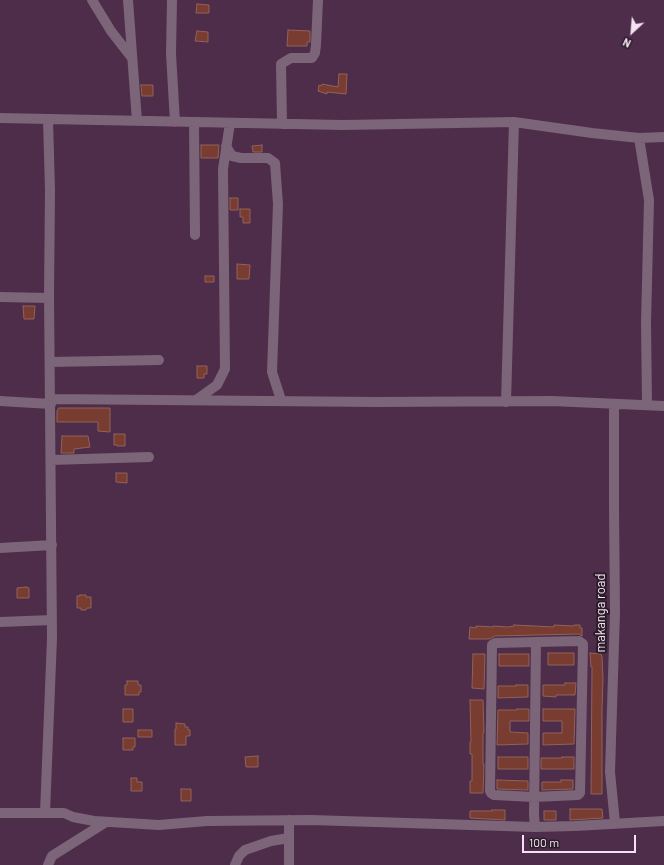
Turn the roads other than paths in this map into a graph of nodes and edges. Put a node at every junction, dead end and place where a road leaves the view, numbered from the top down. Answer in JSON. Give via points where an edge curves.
{"nodes":[{"id":1,"x":92,"y":0,"type":"edge"},
{"id":2,"x":128,"y":0,"type":"edge"},
{"id":3,"x":172,"y":0,"type":"edge"},
{"id":4,"x":318,"y":0,"type":"edge"},
{"id":5,"x":132,"y":58,"type":"junction"},
{"id":6,"x":0,"y":118,"type":"edge"},
{"id":7,"x":48,"y":119,"type":"junction"},
{"id":8,"x":137,"y":121,"type":"junction"},
{"id":9,"x":175,"y":122,"type":"junction"},
{"id":10,"x":194,"y":122,"type":"junction"},
{"id":11,"x":514,"y":122,"type":"junction"},
{"id":12,"x":230,"y":123,"type":"junction"},
{"id":13,"x":282,"y":124,"type":"junction"},
{"id":14,"x":638,"y":138,"type":"junction"},
{"id":15,"x":664,"y":138,"type":"edge"},
{"id":16,"x":226,"y":146,"type":"junction"},
{"id":17,"x":195,"y":235,"type":"dead end"},
{"id":18,"x":0,"y":297,"type":"edge"},
{"id":19,"x":49,"y":298,"type":"junction"},
{"id":20,"x":159,"y":360,"type":"dead end"},
{"id":21,"x":50,"y":362,"type":"junction"},
{"id":22,"x":196,"y":400,"type":"junction"},
{"id":23,"x":281,"y":400,"type":"junction"},
{"id":24,"x":0,"y":401,"type":"edge"},
{"id":25,"x":50,"y":401,"type":"junction"},
{"id":26,"x":506,"y":402,"type":"junction"},
{"id":27,"x":614,"y":404,"type":"junction"},
{"id":28,"x":647,"y":405,"type":"junction"},
{"id":29,"x":664,"y":406,"type":"edge"},
{"id":30,"x":148,"y":457,"type":"dead end"},
{"id":31,"x":51,"y":460,"type":"junction"},
{"id":32,"x":52,"y":545,"type":"junction"},
{"id":33,"x":0,"y":548,"type":"edge"},
{"id":34,"x":52,"y":620,"type":"junction"},
{"id":35,"x":0,"y":622,"type":"edge"},
{"id":36,"x":536,"y":642,"type":"junction"},
{"id":37,"x":534,"y":797,"type":"junction"},
{"id":38,"x":0,"y":813,"type":"edge"},
{"id":39,"x":45,"y":813,"type":"junction"},
{"id":40,"x":289,"y":820,"type":"junction"},
{"id":41,"x":664,"y":821,"type":"edge"},
{"id":42,"x":106,"y":822,"type":"junction"},
{"id":43,"x":615,"y":823,"type":"junction"},
{"id":44,"x":535,"y":827,"type":"junction"},
{"id":45,"x":289,"y":838,"type":"junction"},
{"id":46,"x":48,"y":865,"type":"edge"},
{"id":47,"x":235,"y":865,"type":"edge"},
{"id":48,"x":289,"y":865,"type":"edge"}],
"edges":[{"from":1,"to":5,"type":"street"},
{"from":2,"to":5,"type":"street"},
{"from":3,"to":9,"type":"street","via":[[171,54]]},
{"from":4,"to":13,"type":"street","via":[[315,53],[312,58],[291,58],[281,64]]},
{"from":5,"to":8,"type":"street"},
{"from":6,"to":7,"type":"street"},
{"from":7,"to":8,"type":"street"},
{"from":7,"to":19,"type":"street"},
{"from":8,"to":9,"type":"street"},
{"from":9,"to":10,"type":"street"},
{"from":10,"to":12,"type":"street"},
{"from":10,"to":17,"type":"street"},
{"from":11,"to":13,"type":"street"},
{"from":11,"to":14,"type":"street"},
{"from":11,"to":26,"type":"street"},
{"from":12,"to":13,"type":"street"},
{"from":12,"to":16,"type":"street"},
{"from":14,"to":15,"type":"street"},
{"from":14,"to":28,"type":"street","via":[[649,200]]},
{"from":16,"to":22,"type":"street","via":[[223,169],[225,369],[217,385]]},
{"from":16,"to":23,"type":"street","via":[[232,156],[268,158],[275,163],[278,204],[272,372]]},
{"from":18,"to":19,"type":"street"},
{"from":19,"to":21,"type":"street"},
{"from":20,"to":21,"type":"street"},
{"from":21,"to":25,"type":"street"},
{"from":22,"to":23,"type":"street"},
{"from":22,"to":25,"type":"street"},
{"from":23,"to":26,"type":"street"},
{"from":24,"to":25,"type":"street"},
{"from":25,"to":31,"type":"street"},
{"from":26,"to":27,"type":"street"},
{"from":27,"to":28,"type":"street"},
{"from":27,"to":43,"type":"street","name":"makanga road","via":[[615,612],[610,772]]},
{"from":28,"to":29,"type":"street"},
{"from":30,"to":31,"type":"street"},
{"from":31,"to":32,"type":"street"},
{"from":32,"to":33,"type":"street"},
{"from":32,"to":34,"type":"street"},
{"from":34,"to":35,"type":"street"},
{"from":34,"to":39,"type":"street"},
{"from":36,"to":37,"type":"street"},
{"from":36,"to":37,"type":"street","via":[[495,643],[491,648],[490,791],[494,795]]},
{"from":36,"to":37,"type":"street","via":[[579,641],[583,644],[581,790],[578,795]]},
{"from":37,"to":44,"type":"street"},
{"from":38,"to":39,"type":"street"},
{"from":39,"to":42,"type":"street","via":[[64,813],[73,817]]},
{"from":40,"to":42,"type":"street","via":[[207,821],[159,825]]},
{"from":40,"to":44,"type":"street"},
{"from":40,"to":45,"type":"street"},
{"from":41,"to":43,"type":"street"},
{"from":42,"to":46,"type":"street","via":[[52,856]]},
{"from":43,"to":44,"type":"street"},
{"from":45,"to":47,"type":"street","via":[[245,850]]},
{"from":45,"to":48,"type":"street"}]}
